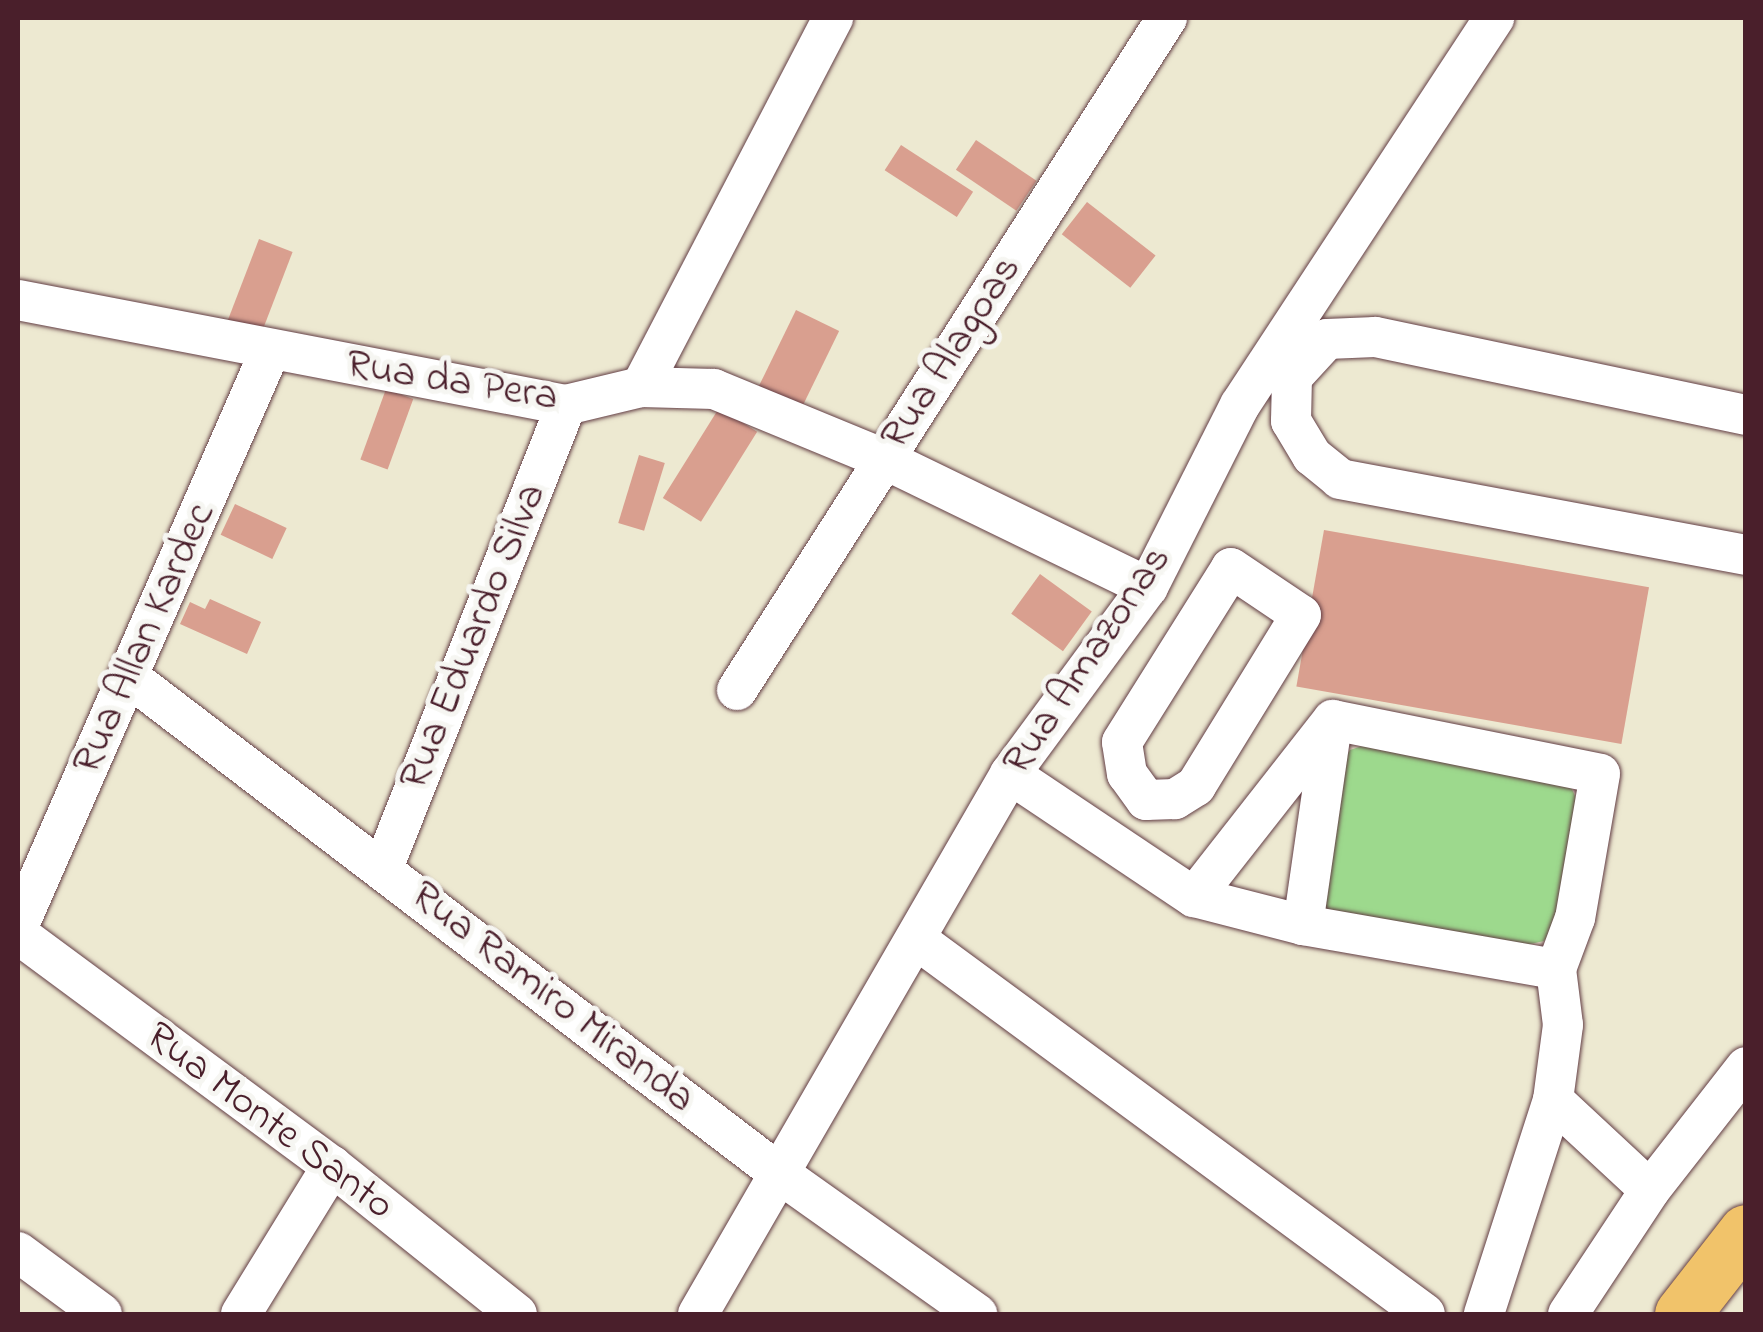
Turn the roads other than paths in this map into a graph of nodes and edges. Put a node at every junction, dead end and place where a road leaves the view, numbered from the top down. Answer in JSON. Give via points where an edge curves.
{"nodes":[{"id":1,"x":833,"y":18,"type":"edge"},
{"id":2,"x":1167,"y":18,"type":"edge"},
{"id":3,"x":1494,"y":18,"type":"edge"},
{"id":4,"x":18,"y":300,"type":"edge"},
{"id":5,"x":270,"y":351,"type":"junction"},
{"id":6,"x":641,"y":387,"type":"junction"},
{"id":7,"x":566,"y":405,"type":"junction"},
{"id":8,"x":1746,"y":415,"type":"edge"},
{"id":9,"x":884,"y":459,"type":"junction"},
{"id":10,"x":1746,"y":555,"type":"edge"},
{"id":11,"x":1148,"y":586,"type":"junction"},
{"id":12,"x":129,"y":677,"type":"junction"},
{"id":13,"x":737,"y":690,"type":"dead end"},
{"id":14,"x":1332,"y":720,"type":"junction"},
{"id":15,"x":1010,"y":774,"type":"junction"},
{"id":16,"x":1146,"y":800,"type":"junction"},
{"id":17,"x":1114,"y":843,"type":"junction"},
{"id":18,"x":383,"y":868,"type":"junction"},
{"id":19,"x":1194,"y":897,"type":"junction"},
{"id":20,"x":1302,"y":925,"type":"junction"},
{"id":21,"x":18,"y":930,"type":"edge"},
{"id":22,"x":916,"y":939,"type":"junction"},
{"id":23,"x":1556,"y":969,"type":"junction"},
{"id":24,"x":1746,"y":1068,"type":"edge"},
{"id":25,"x":1553,"y":1100,"type":"junction"},
{"id":26,"x":332,"y":1166,"type":"junction"},
{"id":27,"x":780,"y":1174,"type":"junction"},
{"id":28,"x":1650,"y":1190,"type":"junction"},
{"id":29,"x":1746,"y":1232,"type":"edge"},
{"id":30,"x":18,"y":1252,"type":"edge"},
{"id":31,"x":102,"y":1314,"type":"edge"},
{"id":32,"x":241,"y":1314,"type":"edge"},
{"id":33,"x":517,"y":1314,"type":"edge"},
{"id":34,"x":698,"y":1314,"type":"edge"},
{"id":35,"x":977,"y":1314,"type":"edge"},
{"id":36,"x":1424,"y":1314,"type":"edge"},
{"id":37,"x":1484,"y":1314,"type":"edge"},
{"id":38,"x":1568,"y":1314,"type":"edge"},
{"id":39,"x":1682,"y":1314,"type":"edge"}],
"edges":[{"from":1,"to":6,"type":"street"},
{"from":2,"to":9,"type":"street","name":"Rua Alagoas"},
{"from":3,"to":11,"type":"street","name":"Rua Amazonas","via":[[1240,405]]},
{"from":4,"to":5,"type":"street","name":"Rua da Pera"},
{"from":5,"to":7,"type":"street","name":"Rua da Pera"},
{"from":5,"to":12,"type":"street","name":"Rua Allan Kardec"},
{"from":6,"to":7,"type":"street","name":"Rua da Pera"},
{"from":6,"to":9,"type":"street","name":"Rua da Pera","via":[[714,389]]},
{"from":7,"to":18,"type":"street","name":"Rua Eduardo Silva"},
{"from":8,"to":10,"type":"street","via":[[1375,337],[1327,339],[1292,378],[1291,421],[1312,456],[1340,479]]},
{"from":9,"to":11,"type":"street","name":"Rua da Pera"},
{"from":9,"to":13,"type":"street","name":"Rua Alagoas"},
{"from":11,"to":15,"type":"street","name":"Rua Amazonas"},
{"from":12,"to":18,"type":"street","name":"Rua Ramiro Miranda"},
{"from":12,"to":21,"type":"street","name":"Rua Allan Kardec"},
{"from":14,"to":19,"type":"street"},
{"from":14,"to":20,"type":"street"},
{"from":14,"to":23,"type":"street","via":[[1600,774],[1575,918]]},
{"from":15,"to":17,"type":"street"},
{"from":15,"to":22,"type":"street","name":"Rua Amazonas"},
{"from":16,"to":16,"type":"street","via":[[1176,800],[1196,786],[1301,615],[1231,568],[1122,742],[1126,774]]},
{"from":16,"to":17,"type":"street"},
{"from":17,"to":19,"type":"street"},
{"from":18,"to":27,"type":"street","name":"Rua Ramiro Miranda"},
{"from":19,"to":20,"type":"street"},
{"from":20,"to":23,"type":"street"},
{"from":21,"to":26,"type":"street","name":"Rua Monte Santo"},
{"from":22,"to":27,"type":"street","name":"Rua Amazonas"},
{"from":22,"to":36,"type":"street"},
{"from":23,"to":25,"type":"street","via":[[1563,1026]]},
{"from":24,"to":28,"type":"street"},
{"from":25,"to":28,"type":"street"},
{"from":25,"to":37,"type":"street"},
{"from":26,"to":32,"type":"street"},
{"from":26,"to":33,"type":"street","name":"Rua Monte Santo"},
{"from":27,"to":34,"type":"street","name":"Rua Amazonas"},
{"from":27,"to":35,"type":"street","name":"Rua Ramiro Miranda"},
{"from":28,"to":38,"type":"street"},
{"from":29,"to":39,"type":"highway"},
{"from":30,"to":31,"type":"street"}]}
